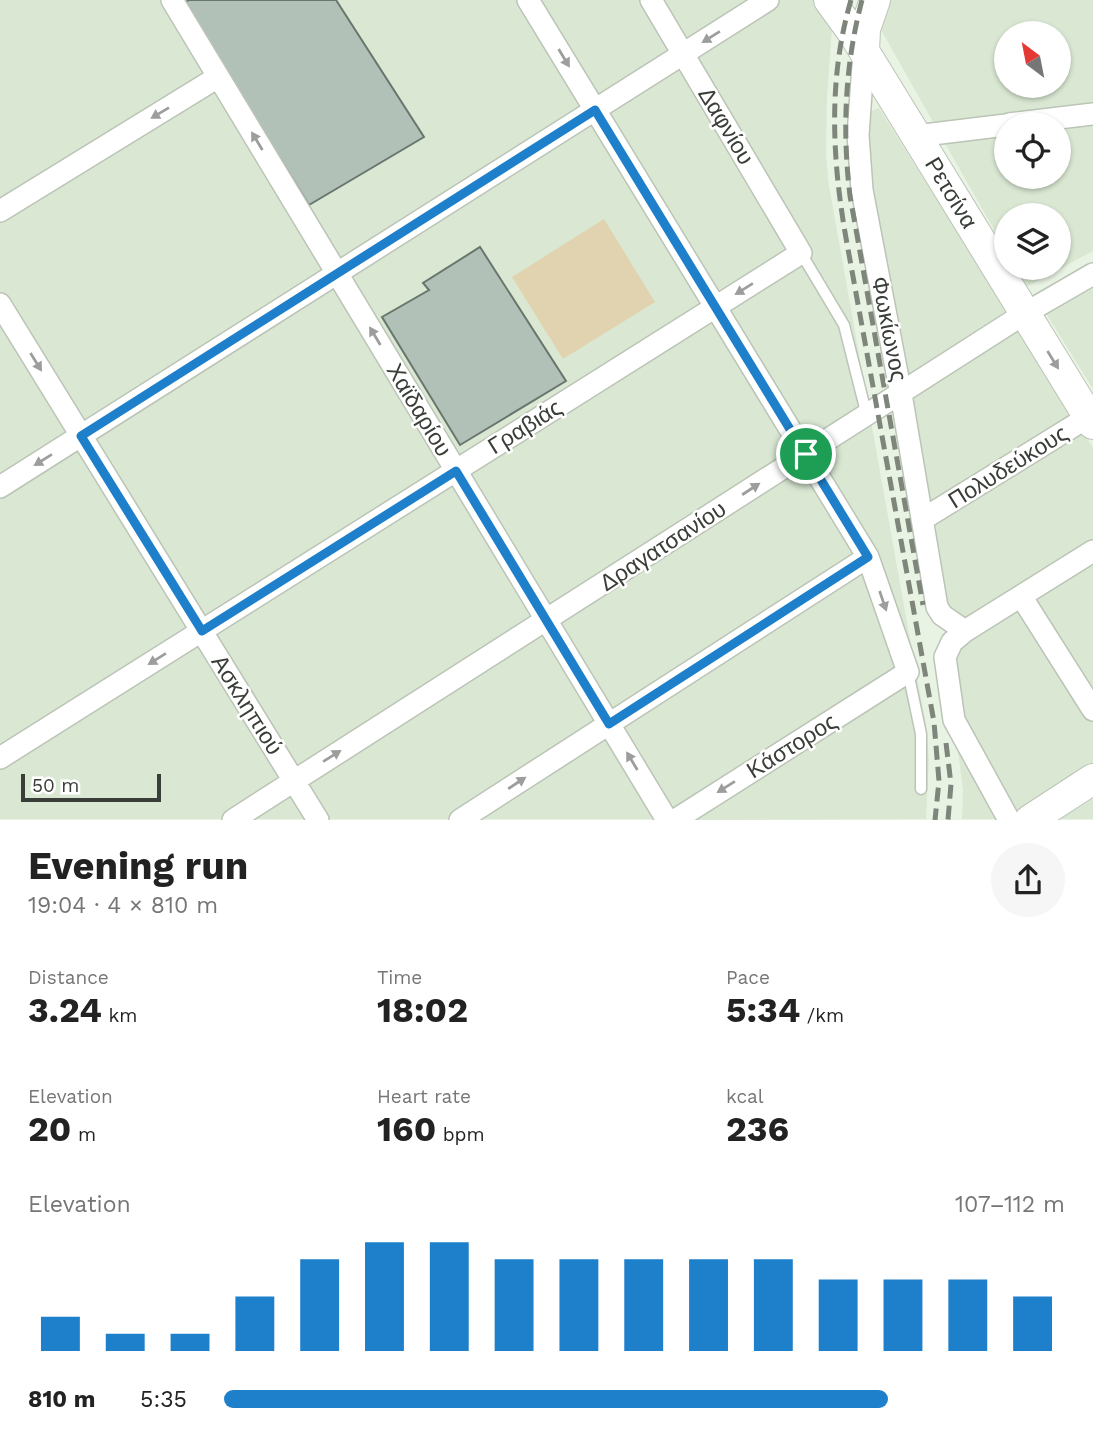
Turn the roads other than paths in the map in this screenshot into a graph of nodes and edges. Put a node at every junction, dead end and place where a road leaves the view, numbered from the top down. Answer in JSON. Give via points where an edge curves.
{"nodes":[{"id":1,"x":172,"y":0,"type":"edge"},
{"id":2,"x":528,"y":0,"type":"edge"},
{"id":3,"x":651,"y":0,"type":"edge"},
{"id":4,"x":768,"y":0,"type":"edge"},
{"id":5,"x":829,"y":0,"type":"edge"},
{"id":6,"x":874,"y":0,"type":"edge"},
{"id":7,"x":864,"y":51,"type":"junction"},
{"id":8,"x":683,"y":54,"type":"junction"},
{"id":9,"x":218,"y":77,"type":"junction"},
{"id":10,"x":595,"y":110,"type":"junction"},
{"id":11,"x":1093,"y":114,"type":"edge"},
{"id":12,"x":1071,"y":117,"type":"edge"},
{"id":13,"x":994,"y":126,"type":"edge"},
{"id":14,"x":916,"y":136,"type":"junction"},
{"id":15,"x":0,"y":211,"type":"edge"},
{"id":16,"x":801,"y":253,"type":"junction"},
{"id":17,"x":337,"y":274,"type":"junction"},
{"id":18,"x":1093,"y":274,"type":"edge"},
{"id":19,"x":0,"y":304,"type":"edge"},
{"id":20,"x":716,"y":307,"type":"junction"},
{"id":21,"x":1024,"y":314,"type":"junction"},
{"id":22,"x":901,"y":394,"type":"junction"},
{"id":23,"x":867,"y":416,"type":"junction"},
{"id":24,"x":1091,"y":418,"type":"edge"},
{"id":25,"x":81,"y":436,"type":"junction"},
{"id":26,"x":806,"y":454,"type":"junction"},
{"id":27,"x":456,"y":471,"type":"junction"},
{"id":28,"x":0,"y":487,"type":"edge"},
{"id":29,"x":923,"y":519,"type":"junction"},
{"id":30,"x":1093,"y":551,"type":"edge"},
{"id":31,"x":868,"y":557,"type":"junction"},
{"id":32,"x":1021,"y":596,"type":"junction"},
{"id":33,"x":547,"y":620,"type":"junction"},
{"id":34,"x":202,"y":631,"type":"junction"},
{"id":35,"x":965,"y":631,"type":"junction"},
{"id":36,"x":908,"y":672,"type":"junction"},
{"id":37,"x":1093,"y":710,"type":"edge"},
{"id":38,"x":609,"y":724,"type":"junction"},
{"id":39,"x":0,"y":758,"type":"edge"},
{"id":40,"x":1093,"y":779,"type":"edge"},
{"id":41,"x":294,"y":781,"type":"junction"},
{"id":42,"x":921,"y":789,"type":"dead end"},
{"id":43,"x":233,"y":820,"type":"edge"},
{"id":44,"x":317,"y":820,"type":"edge"},
{"id":45,"x":460,"y":820,"type":"edge"},
{"id":46,"x":667,"y":820,"type":"edge"},
{"id":47,"x":675,"y":820,"type":"edge"},
{"id":48,"x":1009,"y":820,"type":"edge"},
{"id":49,"x":1030,"y":820,"type":"edge"}],
"edges":[{"from":1,"to":9,"type":"street","name":"Χαϊδαρίου"},
{"from":2,"to":10,"type":"street","one_way":true},
{"from":3,"to":8,"type":"street","name":"Δαφνίου"},
{"from":4,"to":8,"type":"street","one_way":true},
{"from":5,"to":7,"type":"main road","name":"Ρετσίνα"},
{"from":6,"to":7,"type":"main road"},
{"from":7,"to":14,"type":"main road","name":"Ρετσίνα"},
{"from":7,"to":22,"type":"street","name":"Φωκίωνος","via":[[859,102],[862,190]]},
{"from":8,"to":10,"type":"street"},
{"from":8,"to":16,"type":"street","name":"Δαφνίου"},
{"from":9,"to":15,"type":"street","one_way":true},
{"from":17,"to":9,"type":"street","name":"Χαϊδαρίου","one_way":true},
{"from":10,"to":17,"type":"street"},
{"from":10,"to":20,"type":"street"},
{"from":11,"to":12,"type":"street"},
{"from":13,"to":14,"type":"street"},
{"from":14,"to":21,"type":"main road","name":"Ρετσίνα"},
{"from":16,"to":20,"type":"street","name":"Γραβιάς","one_way":true},
{"from":16,"to":23,"type":"lane","via":[[844,325]]},
{"from":17,"to":25,"type":"street"},
{"from":27,"to":17,"type":"street","name":"Χαϊδαρίου","one_way":true},
{"from":18,"to":21,"type":"street","name":"Δραγατσανίου"},
{"from":19,"to":25,"type":"street","name":"Ασκληπιού","one_way":true},
{"from":20,"to":26,"type":"street"},
{"from":20,"to":27,"type":"street","name":"Γραβιάς"},
{"from":21,"to":22,"type":"street","name":"Δραγατσανίου"},
{"from":21,"to":24,"type":"main road","name":"Ρετσίνα","one_way":true},
{"from":22,"to":23,"type":"street","name":"Δραγατσανίου"},
{"from":22,"to":29,"type":"street","name":"Φωκίωνος"},
{"from":23,"to":26,"type":"street","name":"Δραγατσανίου"},
{"from":24,"to":29,"type":"street","name":"Πολυδεύκους"},
{"from":25,"to":28,"type":"street","one_way":true},
{"from":25,"to":34,"type":"street","name":"Ασκληπιού"},
{"from":26,"to":31,"type":"street"},
{"from":33,"to":26,"type":"street","name":"Δραγατσανίου","one_way":true},
{"from":27,"to":33,"type":"street","name":"Χαϊδαρίου"},
{"from":27,"to":34,"type":"street","name":"Γραβιάς"},
{"from":29,"to":35,"type":"street","name":"Φωκίωνος","via":[[937,607]]},
{"from":30,"to":32,"type":"street"},
{"from":31,"to":36,"type":"street","one_way":true},
{"from":31,"to":38,"type":"street"},
{"from":32,"to":35,"type":"street"},
{"from":32,"to":37,"type":"street"},
{"from":33,"to":38,"type":"street","name":"Χαϊδαρίου"},
{"from":41,"to":33,"type":"street","name":"Δραγατσανίου","one_way":true},
{"from":34,"to":39,"type":"street","name":"Γραβιάς","one_way":true},
{"from":34,"to":41,"type":"street","name":"Ασκληπιού"},
{"from":35,"to":48,"type":"street","via":[[952,642],[945,657],[954,720]]},
{"from":36,"to":42,"type":"lane","via":[[921,734]]},
{"from":36,"to":47,"type":"street","name":"Κάστορος","one_way":true},
{"from":45,"to":38,"type":"street","one_way":true},
{"from":46,"to":38,"type":"street","name":"Χαϊδαρίου","one_way":true},
{"from":40,"to":49,"type":"main road"},
{"from":41,"to":43,"type":"street","name":"Δραγατσανίου"},
{"from":41,"to":44,"type":"street","name":"Ασκληπιού"}]}
